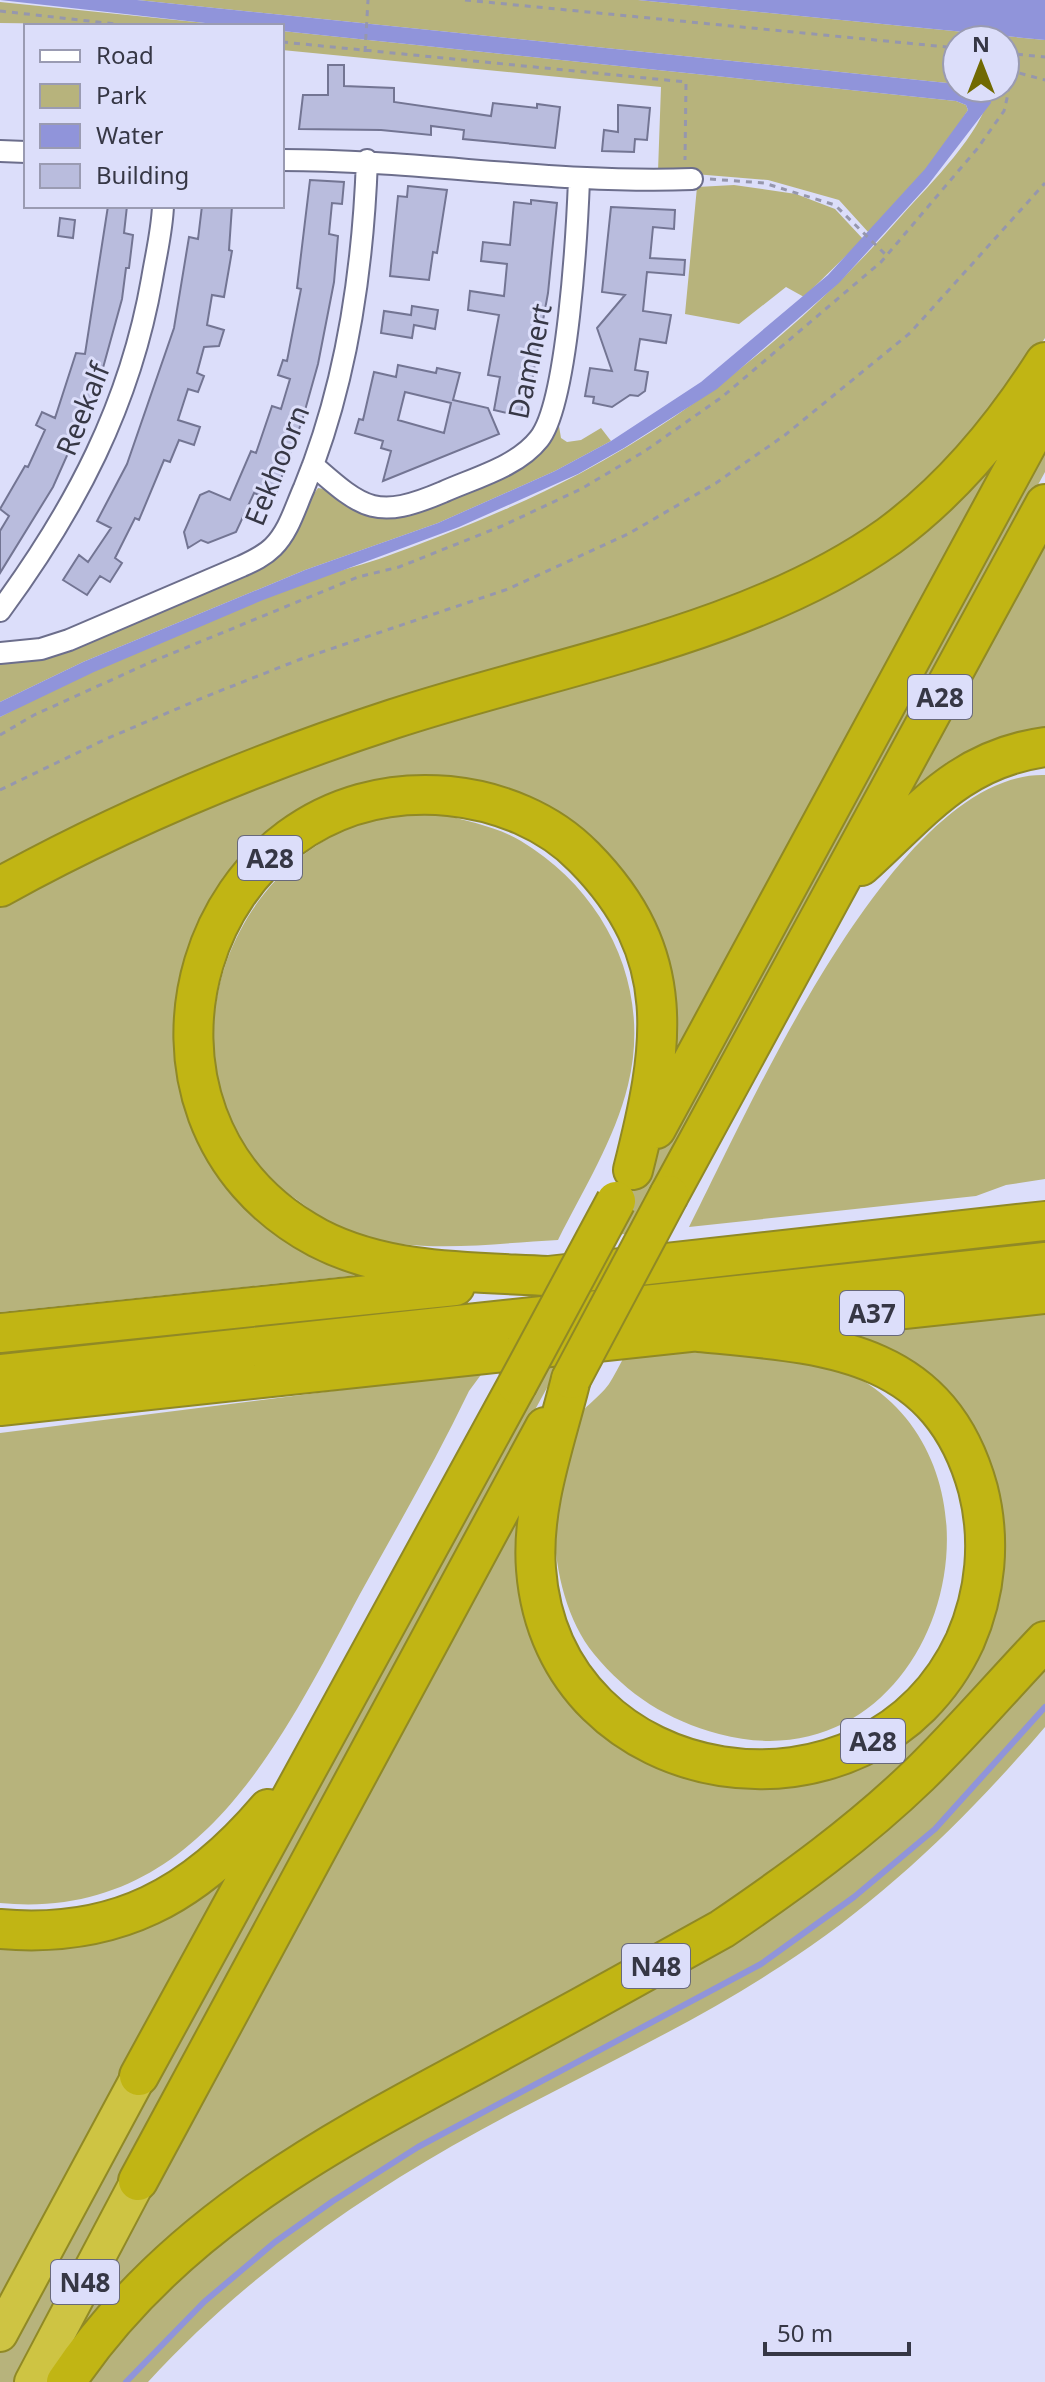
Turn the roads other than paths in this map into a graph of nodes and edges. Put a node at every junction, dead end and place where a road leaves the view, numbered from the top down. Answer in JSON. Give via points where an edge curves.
{"nodes":[{"id":1,"x":0,"y":151,"type":"edge"},
{"id":2,"x":24,"y":152,"type":"edge"},
{"id":3,"x":284,"y":160,"type":"edge"},
{"id":4,"x":367,"y":160,"type":"junction"},
{"id":5,"x":688,"y":179,"type":"road end"},
{"id":6,"x":579,"y":180,"type":"junction"},
{"id":7,"x":163,"y":208,"type":"edge"},
{"id":8,"x":1045,"y":362,"type":"edge"},
{"id":9,"x":1045,"y":411,"type":"edge"},
{"id":10,"x":313,"y":465,"type":"junction"},
{"id":11,"x":1045,"y":504,"type":"edge"},
{"id":12,"x":0,"y":611,"type":"edge"},
{"id":13,"x":0,"y":653,"type":"edge"},
{"id":14,"x":1045,"y":747,"type":"edge"},
{"id":15,"x":0,"y":887,"type":"edge"},
{"id":16,"x":835,"y":889,"type":"junction"},
{"id":17,"x":625,"y":1185,"type":"junction"},
{"id":18,"x":1045,"y":1208,"type":"edge"},
{"id":19,"x":1045,"y":1221,"type":"edge"},
{"id":20,"x":977,"y":1228,"type":"junction"},
{"id":21,"x":1045,"y":1262,"type":"edge"},
{"id":22,"x":547,"y":1276,"type":"junction"},
{"id":23,"x":1045,"y":1294,"type":"edge"},
{"id":24,"x":699,"y":1332,"type":"junction"},
{"id":25,"x":0,"y":1333,"type":"edge"},
{"id":26,"x":0,"y":1374,"type":"edge"},
{"id":27,"x":571,"y":1379,"type":"junction"},
{"id":28,"x":517,"y":1385,"type":"joint"},
{"id":29,"x":68,"y":1399,"type":"junction"},
{"id":30,"x":0,"y":1406,"type":"edge"},
{"id":31,"x":0,"y":1416,"type":"edge"},
{"id":32,"x":1045,"y":1641,"type":"edge"},
{"id":33,"x":320,"y":1744,"type":"junction"},
{"id":34,"x":0,"y":1929,"type":"edge"},
{"id":35,"x":139,"y":2076,"type":"joint"},
{"id":36,"x":138,"y":2181,"type":"joint"},
{"id":37,"x":0,"y":2334,"type":"edge"},
{"id":38,"x":32,"y":2382,"type":"edge"},
{"id":39,"x":66,"y":2382,"type":"edge"}],
"edges":[{"from":1,"to":2,"type":"street"},
{"from":3,"to":4,"type":"street"},
{"from":4,"to":6,"type":"street"},
{"from":4,"to":10,"type":"street","name":"Eekhoorn","via":[[364,247],[356,295]]},
{"from":5,"to":6,"type":"street"},
{"from":6,"to":10,"type":"street","name":"Damhert","via":[[572,298],[551,410],[539,439],[502,466],[391,508],[357,502]]},
{"from":7,"to":12,"type":"street","name":"Reekalf","via":[[145,317],[118,408],[55,532]]},
{"from":8,"to":15,"type":"highway","via":[[995,436],[947,487],[889,536],[778,599],[338,737],[199,791]]},
{"from":9,"to":17,"type":"highway","number":"A28"},
{"from":10,"to":13,"type":"street","name":"Eekhoorn","via":[[288,527],[262,556],[69,640]]},
{"from":11,"to":16,"type":"highway","number":"A28"},
{"from":14,"to":16,"type":"highway","number":"A28","via":[[982,765],[948,785]]},
{"from":16,"to":27,"type":"highway","number":"A28","bridge":true},
{"from":17,"to":22,"type":"highway","number":"A28","via":[[654,1086],[657,999],[632,917],[609,882],[574,847],[539,822],[503,807],[453,797],[396,796],[327,816],[257,869],[230,901],[203,962],[193,1004],[197,1081],[227,1154],[276,1209],[318,1238],[355,1253],[443,1270]]},
{"from":17,"to":28,"type":"highway","number":"A28","bridge":true},
{"from":18,"to":20,"type":"highway","number":"A28"},
{"from":19,"to":20,"type":"highway"},
{"from":20,"to":22,"type":"highway","number":"A28"},
{"from":21,"to":26,"type":"highway"},
{"from":22,"to":25,"type":"highway","number":"A28"},
{"from":23,"to":24,"type":"highway","number":"A37"},
{"from":24,"to":27,"type":"highway","number":"A28","via":[[826,1346],[884,1365],[929,1398],[958,1435],[972,1467],[986,1542],[973,1622],[955,1662],[931,1695],[899,1725],[859,1750],[819,1764],[767,1771],[720,1769],[648,1742],[606,1714],[581,1686],[557,1646],[536,1571],[536,1525]]},
{"from":24,"to":29,"type":"highway","number":"A28"},
{"from":27,"to":36,"type":"highway","number":"N48"},
{"from":28,"to":33,"type":"highway","number":"N48"},
{"from":29,"to":30,"type":"highway","number":"A28"},
{"from":29,"to":31,"type":"highway"},
{"from":32,"to":39,"type":"highway","number":"N48","via":[[920,1774],[780,1890],[722,1929],[354,2130],[214,2221],[108,2326]]},
{"from":33,"to":34,"type":"highway","number":"N48","via":[[241,1841],[166,1899],[126,1917],[84,1927]]},
{"from":33,"to":35,"type":"highway","number":"N48"},
{"from":35,"to":37,"type":"highway","number":"N48"},
{"from":36,"to":38,"type":"highway","number":"N48"}]}
